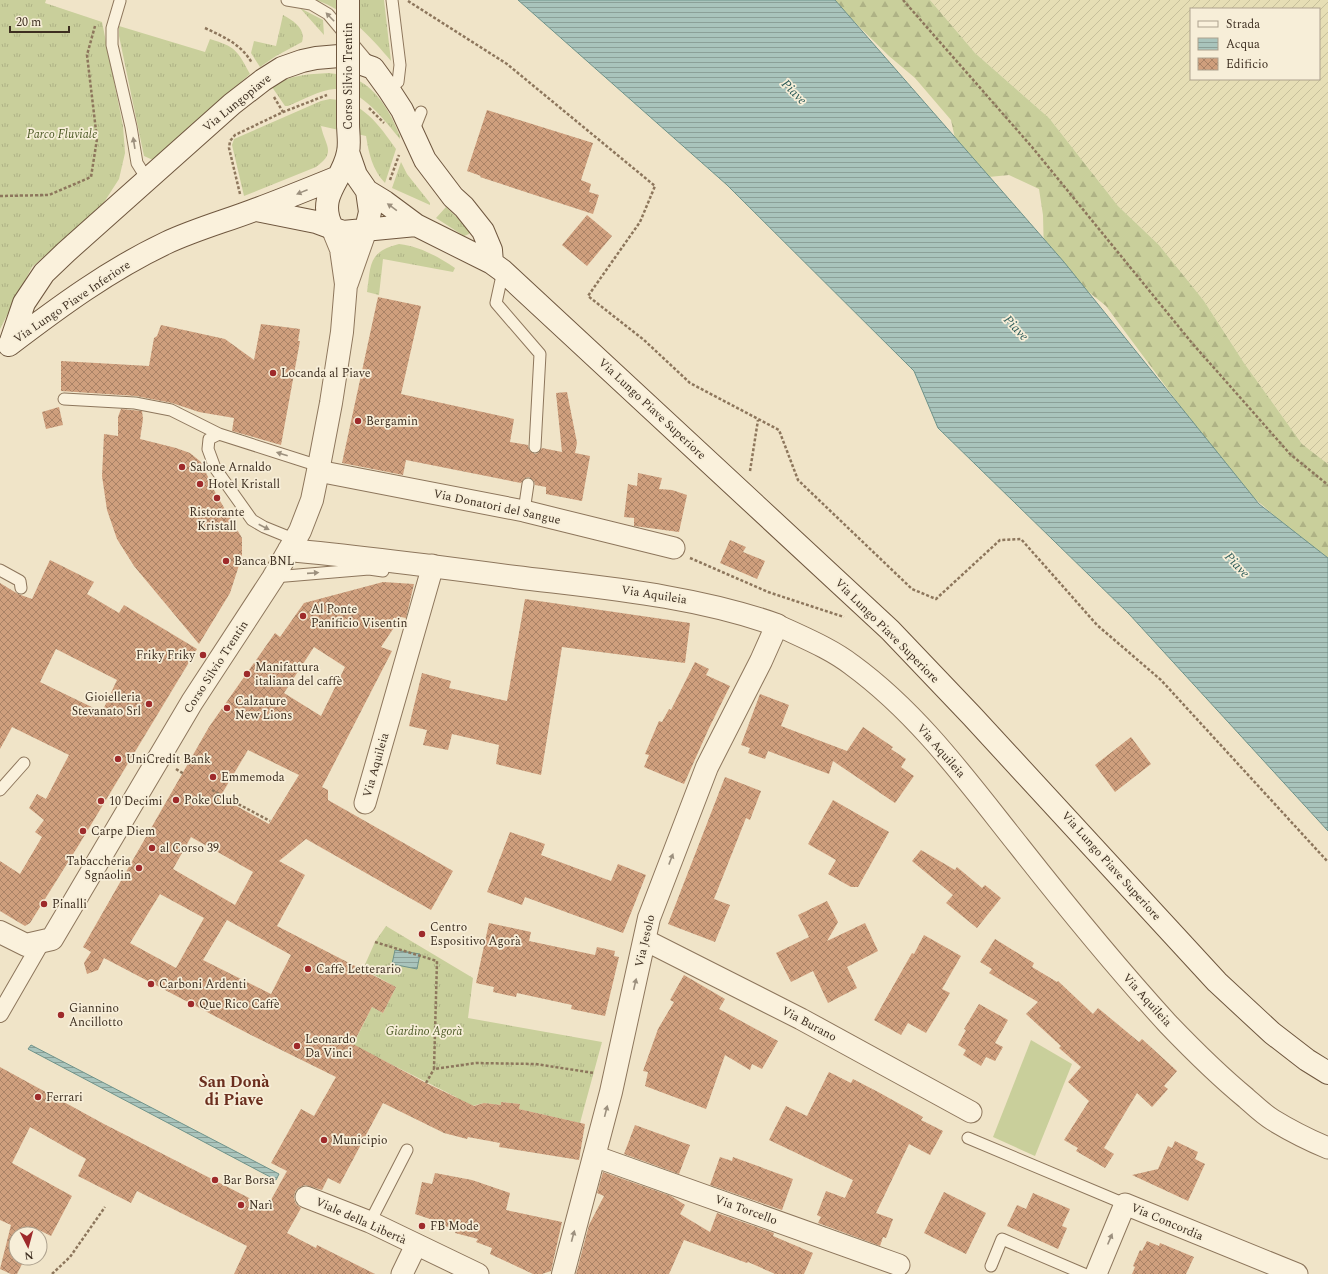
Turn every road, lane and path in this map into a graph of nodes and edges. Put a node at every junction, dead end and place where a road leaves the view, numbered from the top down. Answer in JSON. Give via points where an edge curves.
{"nodes":[{"id":1,"x":287,"y":0,"type":"edge"},
{"id":2,"x":348,"y":0,"type":"edge"},
{"id":3,"x":392,"y":0,"type":"edge"},
{"id":4,"x":406,"y":0,"type":"edge"},
{"id":5,"x":903,"y":0,"type":"edge"},
{"id":6,"x":120,"y":1,"type":"dead end"},
{"id":7,"x":98,"y":19,"type":"dead end"},
{"id":8,"x":205,"y":28,"type":"dead end"},
{"id":9,"x":254,"y":65,"type":"dead end"},
{"id":10,"x":373,"y":68,"type":"junction"},
{"id":11,"x":390,"y":90,"type":"junction"},
{"id":12,"x":272,"y":95,"type":"dead end"},
{"id":13,"x":421,"y":112,"type":"dead end"},
{"id":14,"x":412,"y":132,"type":"junction"},
{"id":15,"x":400,"y":151,"type":"dead end"},
{"id":16,"x":348,"y":152,"type":"junction"},
{"id":17,"x":338,"y":177,"type":"junction"},
{"id":18,"x":147,"y":179,"type":"junction"},
{"id":19,"x":389,"y":182,"type":"dead end"},
{"id":20,"x":367,"y":191,"type":"junction"},
{"id":21,"x":0,"y":196,"type":"edge"},
{"id":22,"x":248,"y":203,"type":"junction"},
{"id":23,"x":416,"y":225,"type":"junction"},
{"id":24,"x":332,"y":227,"type":"junction"},
{"id":25,"x":366,"y":230,"type":"junction"},
{"id":26,"x":483,"y":231,"type":"junction"},
{"id":27,"x":466,"y":250,"type":"junction"},
{"id":28,"x":498,"y":267,"type":"junction"},
{"id":29,"x":346,"y":284,"type":"junction"},
{"id":30,"x":5,"y":348,"type":"edge"},
{"id":31,"x":64,"y":399,"type":"dead end"},
{"id":32,"x":758,"y":420,"type":"junction"},
{"id":33,"x":219,"y":434,"type":"junction"},
{"id":34,"x":535,"y":447,"type":"dead end"},
{"id":35,"x":319,"y":469,"type":"junction"},
{"id":36,"x":528,"y":484,"type":"dead end"},
{"id":37,"x":1328,"y":485,"type":"edge"},
{"id":38,"x":742,"y":492,"type":"junction"},
{"id":39,"x":524,"y":511,"type":"junction"},
{"id":40,"x":292,"y":545,"type":"junction"},
{"id":41,"x":674,"y":548,"type":"joint"},
{"id":42,"x":0,"y":570,"type":"edge"},
{"id":43,"x":431,"y":571,"type":"junction"},
{"id":44,"x":274,"y":577,"type":"junction"},
{"id":45,"x":21,"y":588,"type":"dead end"},
{"id":46,"x":849,"y":619,"type":"dead end"},
{"id":47,"x":777,"y":625,"type":"junction"},
{"id":48,"x":24,"y":763,"type":"dead end"},
{"id":49,"x":0,"y":790,"type":"edge"},
{"id":50,"x":212,"y":790,"type":"dead end"},
{"id":51,"x":365,"y":803,"type":"dead end"},
{"id":52,"x":270,"y":821,"type":"dead end"},
{"id":53,"x":1328,"y":862,"type":"edge"},
{"id":54,"x":0,"y":932,"type":"edge"},
{"id":55,"x":644,"y":940,"type":"junction"},
{"id":56,"x":375,"y":942,"type":"dead end"},
{"id":57,"x":41,"y":943,"type":"junction"},
{"id":58,"x":0,"y":1014,"type":"edge"},
{"id":59,"x":434,"y":1069,"type":"junction"},
{"id":60,"x":1328,"y":1073,"type":"edge"},
{"id":61,"x":614,"y":1077,"type":"junction"},
{"id":62,"x":426,"y":1084,"type":"dead end"},
{"id":63,"x":971,"y":1112,"type":"dead end"},
{"id":64,"x":968,"y":1138,"type":"dead end"},
{"id":65,"x":1328,"y":1148,"type":"edge"},
{"id":66,"x":408,"y":1150,"type":"dead end"},
{"id":67,"x":594,"y":1156,"type":"junction"},
{"id":68,"x":306,"y":1197,"type":"dead end"},
{"id":69,"x":1125,"y":1204,"type":"junction"},
{"id":70,"x":105,"y":1207,"type":"dead end"},
{"id":71,"x":370,"y":1222,"type":"junction"},
{"id":72,"x":416,"y":1245,"type":"junction"},
{"id":73,"x":899,"y":1265,"type":"dead end"},
{"id":74,"x":991,"y":1266,"type":"dead end"},
{"id":75,"x":52,"y":1274,"type":"edge"},
{"id":76,"x":402,"y":1274,"type":"edge"},
{"id":77,"x":478,"y":1274,"type":"edge"},
{"id":78,"x":563,"y":1274,"type":"edge"},
{"id":79,"x":1084,"y":1274,"type":"edge"},
{"id":80,"x":1096,"y":1274,"type":"edge"},
{"id":81,"x":1296,"y":1274,"type":"edge"}],
"edges":[{"from":10,"to":1,"type":"lane","one_way":true,"via":[[328,14],[311,4]]},
{"from":2,"to":16,"type":"main road","name":"Corso Silvio Trentin","bridge":true},
{"from":3,"to":11,"type":"lane","via":[[400,65],[398,82]]},
{"from":4,"to":32,"type":"path","via":[[507,64],[655,186],[640,222],[588,296],[644,340],[690,384]]},
{"from":5,"to":37,"type":"path","via":[[1032,146],[1192,343],[1290,454]]},
{"from":18,"to":6,"type":"lane","one_way":true,"via":[[137,163],[112,45],[112,28]]},
{"from":7,"to":21,"type":"path","via":[[87,55],[96,139],[91,177],[50,195]]},
{"from":8,"to":9,"type":"path","via":[[242,49]]},
{"from":10,"to":11,"type":"main road"},
{"from":10,"to":18,"type":"main road","name":"Via Lungopiave","via":[[339,56],[316,58],[282,68],[232,104]]},
{"from":11,"to":14,"type":"main road"},
{"from":12,"to":22,"type":"path","via":[[283,112],[235,135],[230,141],[229,148]]},
{"from":13,"to":14,"type":"lane"},
{"from":14,"to":26,"type":"main road","via":[[425,160],[437,177]]},
{"from":15,"to":19,"type":"path"},
{"from":16,"to":17,"type":"main road","name":"Corso Silvio Trentin"},
{"from":16,"to":20,"type":"main road","name":"Corso Silvio Trentin","via":[[356,175]]},
{"from":17,"to":22,"type":"main road","name":"Via Lungo Piave Inferiore","one_way":true},
{"from":17,"to":24,"type":"main road","name":"Corso Silvio Trentin","via":[[327,198],[326,212]]},
{"from":18,"to":30,"type":"main road","name":"Via Lungopiave","via":[[44,272],[24,303]]},
{"from":23,"to":20,"type":"main road","name":"Via Lungo Piave Superiore","one_way":true},
{"from":20,"to":25,"type":"main road","name":"Corso Silvio Trentin","via":[[370,212]]},
{"from":22,"to":24,"type":"main road","name":"Via Lungo Piave Inferiore"},
{"from":22,"to":30,"type":"main road","name":"Via Lungo Piave Inferiore","via":[[136,258],[79,294]]},
{"from":23,"to":25,"type":"main road"},
{"from":23,"to":27,"type":"main road","name":"Via Lungo Piave Superiore"},
{"from":24,"to":25,"type":"main road","via":[[343,232]]},
{"from":24,"to":29,"type":"main road","name":"Corso Silvio Trentin","via":[[341,249]]},
{"from":25,"to":29,"type":"main road","name":"Corso Silvio Trentin"},
{"from":26,"to":27,"type":"main road","via":[[476,245]]},
{"from":26,"to":28,"type":"main road"},
{"from":27,"to":28,"type":"main road","name":"Via Lungo Piave Superiore"},
{"from":28,"to":34,"type":"lane","via":[[496,303],[540,354]]},
{"from":28,"to":38,"type":"main road","name":"Via Lungo Piave Superiore"},
{"from":29,"to":35,"type":"main road","name":"Corso Silvio Trentin","via":[[338,359]]},
{"from":31,"to":33,"type":"lane","via":[[136,403],[172,410]]},
{"from":32,"to":38,"type":"path","via":[[751,469]]},
{"from":32,"to":53,"type":"path","via":[[779,430],[798,480],[912,589],[936,599],[1000,540],[1022,539],[1097,626],[1161,680]]},
{"from":35,"to":33,"type":"lane","one_way":true},
{"from":33,"to":40,"type":"lane","one_way":true,"via":[[209,439],[208,449],[215,468],[252,520]]},
{"from":35,"to":39,"type":"street","name":"Via Donatori del Sangue"},
{"from":35,"to":40,"type":"main road","name":"Corso Silvio Trentin","via":[[312,500]]},
{"from":36,"to":39,"type":"lane"},
{"from":38,"to":60,"type":"main road","name":"Via Lungo Piave Superiore","via":[[890,630],[1217,982],[1272,1033]]},
{"from":39,"to":41,"type":"street","name":"Via Donatori del Sangue"},
{"from":40,"to":43,"type":"main road","name":"Via Aquileia"},
{"from":40,"to":44,"type":"main road","name":"Corso Silvio Trentin"},
{"from":41,"to":46,"type":"path","via":[[692,559],[768,592]]},
{"from":42,"to":45,"type":"lane","via":[[20,581]]},
{"from":44,"to":43,"type":"lane","one_way":true,"via":[[369,569]]},
{"from":43,"to":47,"type":"main road","name":"Via Aquileia","via":[[681,599]]},
{"from":43,"to":51,"type":"street","name":"Via Aquileia"},
{"from":44,"to":57,"type":"main road","name":"Corso Silvio Trentin","via":[[192,702],[60,928],[52,939]]},
{"from":55,"to":47,"type":"main road","name":"Via Jesolo","one_way":true,"via":[[649,918],[707,767]]},
{"from":47,"to":65,"type":"street","name":"Via Aquileia","via":[[852,664],[891,697],[948,757],[1066,907],[1136,989],[1193,1050],[1271,1120]]},
{"from":48,"to":49,"type":"lane"},
{"from":50,"to":52,"type":"path"},
{"from":54,"to":57,"type":"main road","via":[[26,945]]},
{"from":61,"to":55,"type":"main road","name":"Via Jesolo","one_way":true},
{"from":55,"to":63,"type":"street","name":"Via Burano","via":[[802,1019]]},
{"from":56,"to":59,"type":"path","via":[[437,961]]},
{"from":57,"to":58,"type":"street","name":"Corso Silvio Trentin"},
{"from":59,"to":61,"type":"path","via":[[476,1063],[535,1064]]},
{"from":59,"to":62,"type":"path"},
{"from":67,"to":61,"type":"main road","name":"Via Jesolo","one_way":true},
{"from":64,"to":69,"type":"lane"},
{"from":66,"to":71,"type":"lane"},
{"from":67,"to":73,"type":"street","name":"Via Torcello"},
{"from":78,"to":67,"type":"main road","name":"Via Jesolo","one_way":true},
{"from":68,"to":71,"type":"street","name":"Viale della Libertà"},
{"from":80,"to":69,"type":"street","name":"Via Concordia","one_way":true},
{"from":69,"to":81,"type":"street","name":"Via Concordia"},
{"from":70,"to":75,"type":"path","via":[[70,1257]]},
{"from":71,"to":72,"type":"street","name":"Viale della Libertà"},
{"from":72,"to":76,"type":"street","name":"Viale della Libertà"},
{"from":72,"to":77,"type":"street","name":"Viale della Libertà"},
{"from":74,"to":79,"type":"lane","via":[[1002,1238]]}]}
